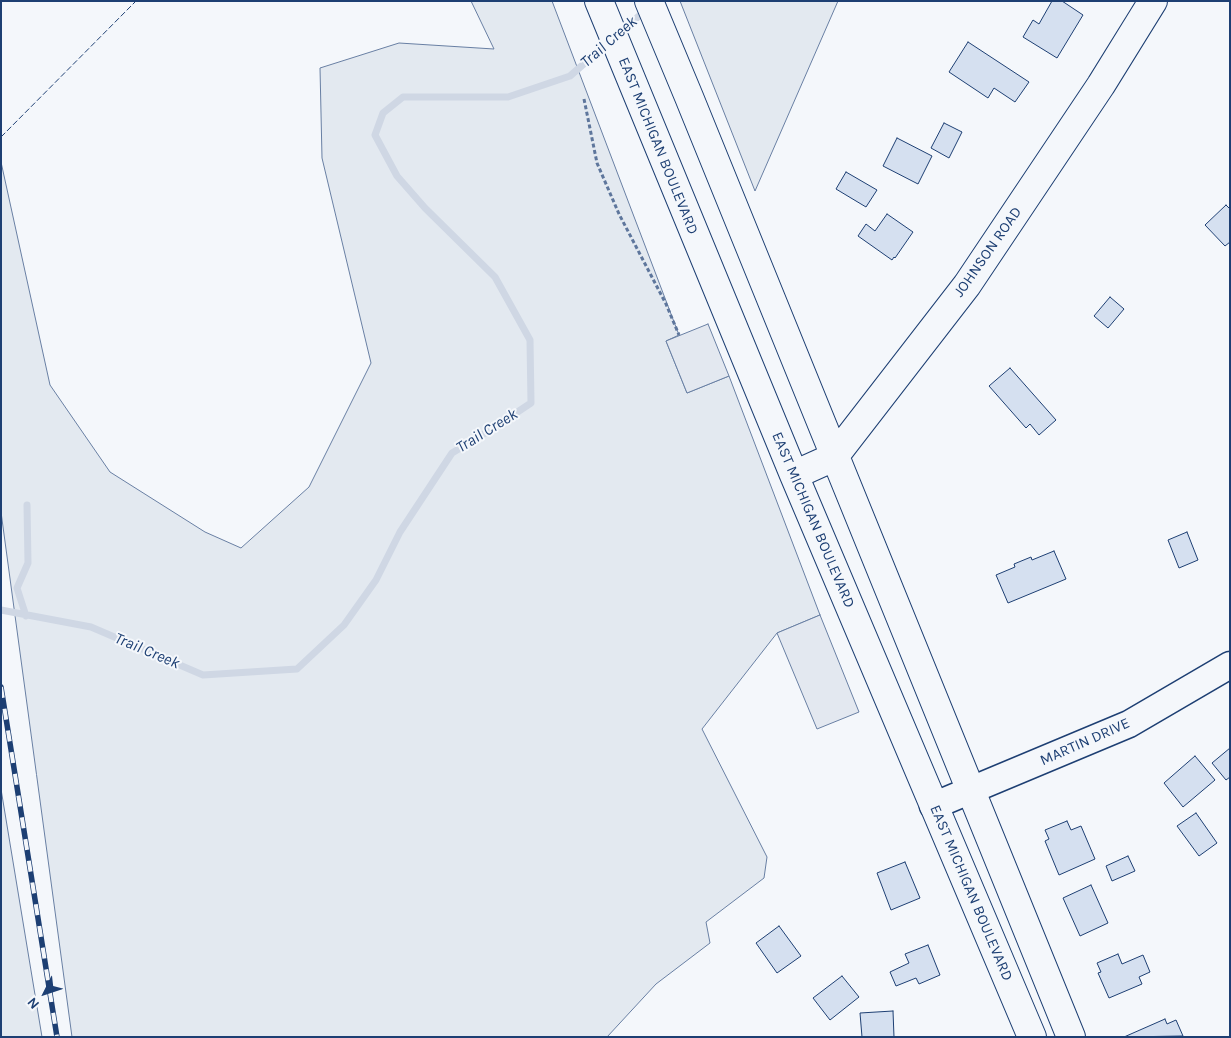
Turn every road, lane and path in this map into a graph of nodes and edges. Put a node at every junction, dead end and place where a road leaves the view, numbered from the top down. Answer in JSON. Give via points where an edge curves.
{"nodes":[{"id":1,"x":600,"y":1,"type":"edge"},
{"id":2,"x":649,"y":1,"type":"edge"},
{"id":3,"x":1152,"y":1,"type":"edge"},
{"id":4,"x":584,"y":99,"type":"dead end"},
{"id":5,"x":679,"y":336,"type":"dead end"},
{"id":6,"x":834,"y":457,"type":"junction"},
{"id":7,"x":794,"y":475,"type":"junction"},
{"id":8,"x":1230,"y":665,"type":"edge"},
{"id":9,"x":971,"y":792,"type":"junction"},
{"id":10,"x":933,"y":806,"type":"junction"},
{"id":11,"x":1032,"y":1037,"type":"edge"},
{"id":12,"x":1071,"y":1037,"type":"edge"}],
"edges":[{"from":1,"to":7,"type":"main road","name":"EAST MICHIGAN BOULEVARD"},
{"from":2,"to":6,"type":"main road"},
{"from":3,"to":6,"type":"main road","name":"JOHNSON ROAD","via":[[1101,85],[967,285]]},
{"from":4,"to":5,"type":"path","via":[[597,163]]},
{"from":6,"to":7,"type":"main road","name":"JOHNSON ROAD"},
{"from":6,"to":9,"type":"main road"},
{"from":7,"to":10,"type":"main road","name":"EAST MICHIGAN BOULEVARD"},
{"from":8,"to":9,"type":"street","name":"MARTIN DRIVE","via":[[1129,724]]},
{"from":9,"to":10,"type":"street","name":"MARTIN DRIVE"},
{"from":9,"to":12,"type":"main road"},
{"from":10,"to":11,"type":"main road","name":"EAST MICHIGAN BOULEVARD"}]}
